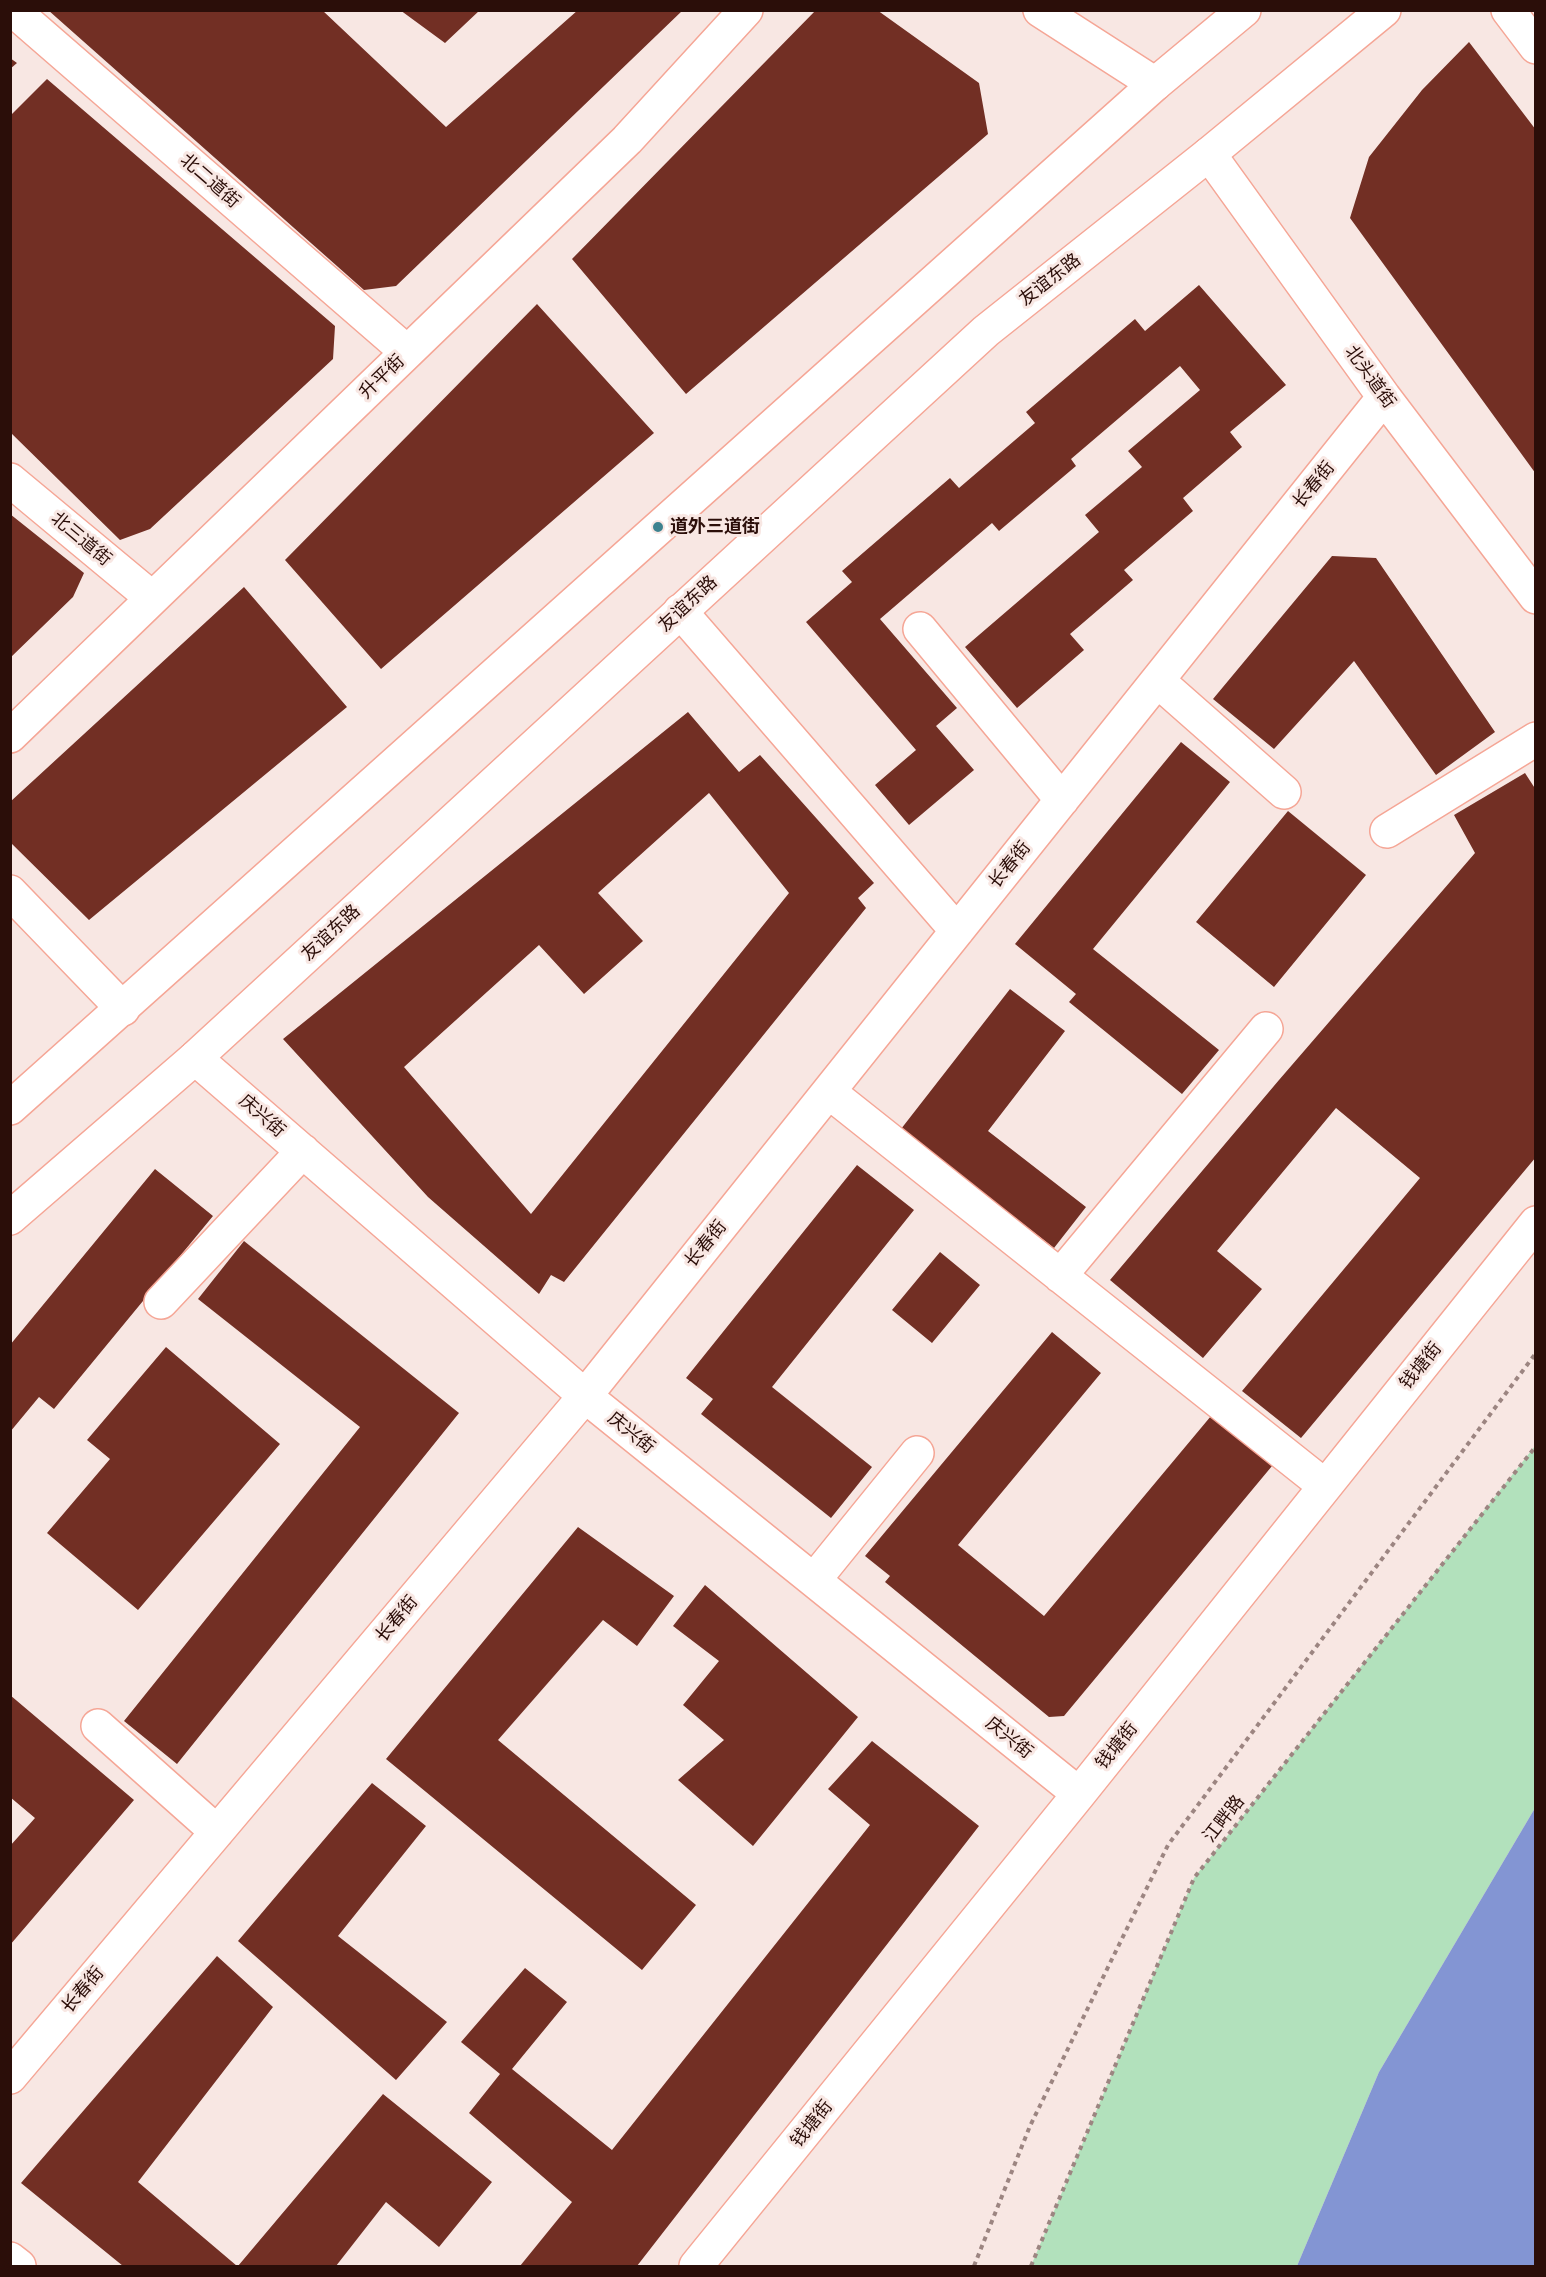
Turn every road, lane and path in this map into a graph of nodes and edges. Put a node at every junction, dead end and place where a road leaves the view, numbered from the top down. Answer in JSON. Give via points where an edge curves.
{"nodes":[{"id":1,"x":13,"y":10,"type":"edge"},
{"id":2,"x":746,"y":10,"type":"edge"},
{"id":3,"x":1040,"y":10,"type":"edge"},
{"id":4,"x":1244,"y":10,"type":"edge"},
{"id":5,"x":1384,"y":10,"type":"edge"},
{"id":6,"x":1508,"y":10,"type":"edge"},
{"id":7,"x":1536,"y":47,"type":"edge"},
{"id":8,"x":1155,"y":84,"type":"junction"},
{"id":9,"x":1209,"y":154,"type":"junction"},
{"id":10,"x":407,"y":352,"type":"junction"},
{"id":11,"x":1384,"y":397,"type":"junction"},
{"id":12,"x":10,"y":480,"type":"edge"},
{"id":13,"x":1536,"y":597,"type":"edge"},
{"id":14,"x":152,"y":598,"type":"junction"},
{"id":15,"x":680,"y":611,"type":"junction"},
{"id":16,"x":920,"y":629,"type":"dead end"},
{"id":17,"x":1158,"y":681,"type":"junction"},
{"id":18,"x":10,"y":736,"type":"edge"},
{"id":19,"x":1536,"y":739,"type":"edge"},
{"id":20,"x":1284,"y":792,"type":"dead end"},
{"id":21,"x":1062,"y":800,"type":"junction"},
{"id":22,"x":1387,"y":831,"type":"dead end"},
{"id":23,"x":10,"y":892,"type":"edge"},
{"id":24,"x":957,"y":931,"type":"junction"},
{"id":25,"x":123,"y":1009,"type":"junction"},
{"id":26,"x":1266,"y":1029,"type":"dead end"},
{"id":27,"x":195,"y":1058,"type":"junction"},
{"id":28,"x":829,"y":1092,"type":"junction"},
{"id":29,"x":10,"y":1108,"type":"edge"},
{"id":30,"x":303,"y":1151,"type":"junction"},
{"id":31,"x":10,"y":1218,"type":"edge"},
{"id":32,"x":1536,"y":1223,"type":"edge"},
{"id":33,"x":1060,"y":1276,"type":"junction"},
{"id":34,"x":161,"y":1302,"type":"dead end"},
{"id":35,"x":1536,"y":1353,"type":"edge"},
{"id":36,"x":585,"y":1396,"type":"junction"},
{"id":37,"x":1536,"y":1446,"type":"edge"},
{"id":38,"x":917,"y":1453,"type":"dead end"},
{"id":39,"x":1325,"y":1486,"type":"junction"},
{"id":40,"x":814,"y":1580,"type":"junction"},
{"id":41,"x":98,"y":1726,"type":"dead end"},
{"id":42,"x":1079,"y":1794,"type":"junction"},
{"id":43,"x":217,"y":1832,"type":"junction"},
{"id":44,"x":10,"y":2077,"type":"edge"},
{"id":45,"x":10,"y":2259,"type":"edge"},
{"id":46,"x":19,"y":2266,"type":"edge"},
{"id":47,"x":696,"y":2266,"type":"edge"},
{"id":48,"x":974,"y":2266,"type":"edge"},
{"id":49,"x":1031,"y":2266,"type":"edge"}],
"edges":[{"from":1,"to":10,"type":"main road","name":"北二道街"},
{"from":2,"to":10,"type":"main road","name":"升平街","via":[[627,140]]},
{"from":3,"to":8,"type":"main road"},
{"from":4,"to":8,"type":"main road"},
{"from":5,"to":9,"type":"main road","name":"友谊东路"},
{"from":6,"to":7,"type":"main road"},
{"from":8,"to":25,"type":"main road"},
{"from":9,"to":11,"type":"main road","name":"北头道街"},
{"from":9,"to":15,"type":"main road","name":"友谊东路","via":[[986,330]]},
{"from":10,"to":14,"type":"main road","name":"升平街"},
{"from":11,"to":13,"type":"main road","name":"北头道街"},
{"from":11,"to":17,"type":"main road","name":"长春街"},
{"from":12,"to":14,"type":"main road","name":"北三道街"},
{"from":14,"to":18,"type":"main road","name":"升平街"},
{"from":15,"to":24,"type":"main road"},
{"from":15,"to":27,"type":"main road","name":"友谊东路"},
{"from":16,"to":21,"type":"main road"},
{"from":17,"to":20,"type":"main road"},
{"from":17,"to":21,"type":"main road","name":"长春街"},
{"from":19,"to":22,"type":"main road"},
{"from":21,"to":24,"type":"main road","name":"长春街"},
{"from":23,"to":25,"type":"main road"},
{"from":24,"to":28,"type":"main road","name":"长春街"},
{"from":25,"to":29,"type":"main road"},
{"from":26,"to":33,"type":"main road"},
{"from":27,"to":30,"type":"main road","name":"庆兴街"},
{"from":27,"to":31,"type":"main road","name":"友谊东路"},
{"from":28,"to":33,"type":"main road"},
{"from":28,"to":36,"type":"main road","name":"长春街"},
{"from":30,"to":34,"type":"main road"},
{"from":30,"to":36,"type":"main road","name":"庆兴街"},
{"from":32,"to":39,"type":"main road","name":"钱塘街"},
{"from":33,"to":39,"type":"main road"},
{"from":35,"to":48,"type":"path","via":[[1168,1845],[1030,2127]]},
{"from":36,"to":40,"type":"main road","name":"庆兴街"},
{"from":36,"to":43,"type":"main road","name":"长春街"},
{"from":37,"to":49,"type":"path","name":"江畔路","via":[[1194,1878]]},
{"from":38,"to":40,"type":"main road"},
{"from":39,"to":42,"type":"main road","name":"钱塘街"},
{"from":40,"to":42,"type":"main road","name":"庆兴街"},
{"from":41,"to":43,"type":"main road"},
{"from":42,"to":47,"type":"main road","name":"钱塘街"},
{"from":43,"to":44,"type":"main road","name":"长春街"},
{"from":45,"to":46,"type":"main road"}]}
